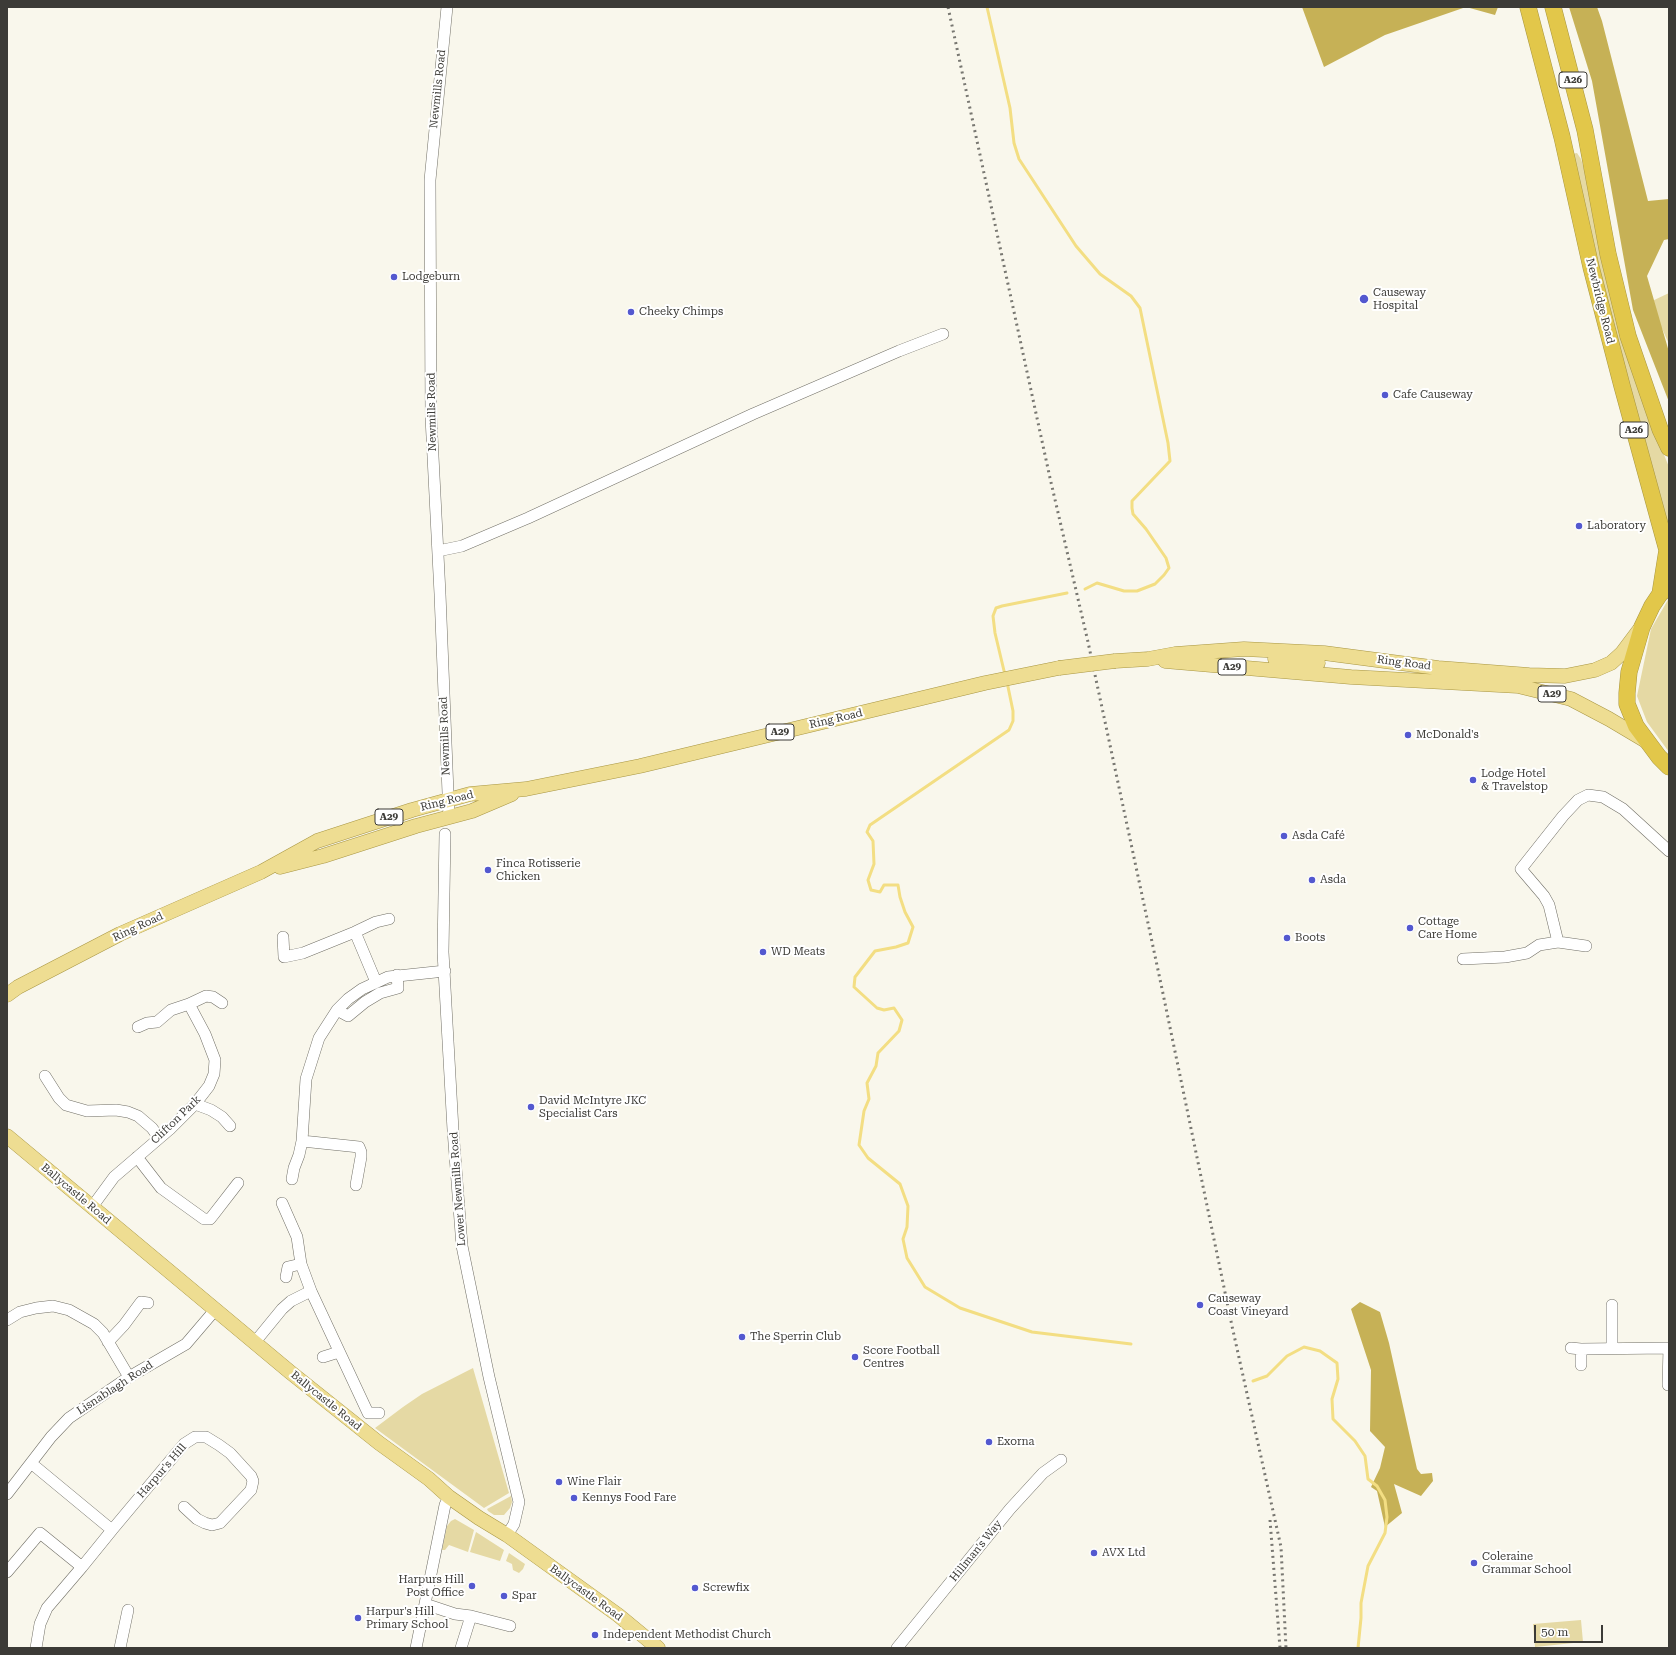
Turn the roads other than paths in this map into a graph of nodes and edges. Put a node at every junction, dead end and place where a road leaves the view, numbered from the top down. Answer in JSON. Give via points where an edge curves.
{"nodes":[{"id":1,"x":447,"y":7,"type":"edge"},
{"id":2,"x":1528,"y":7,"type":"edge"},
{"id":3,"x":1553,"y":7,"type":"edge"},
{"id":4,"x":943,"y":334,"type":"dead end"},
{"id":5,"x":1669,"y":448,"type":"edge"},
{"id":6,"x":438,"y":551,"type":"junction"},
{"id":7,"x":1665,"y":590,"type":"edge"},
{"id":8,"x":1642,"y":627,"type":"junction"},
{"id":9,"x":1175,"y":654,"type":"junction"},
{"id":10,"x":1148,"y":659,"type":"junction"},
{"id":11,"x":1318,"y":663,"type":"dead end"},
{"id":12,"x":1646,"y":741,"type":"junction"},
{"id":13,"x":1669,"y":767,"type":"edge"},
{"id":14,"x":526,"y":789,"type":"junction"},
{"id":15,"x":448,"y":800,"type":"junction"},
{"id":16,"x":449,"y":818,"type":"junction"},
{"id":17,"x":445,"y":834,"type":"dead end"},
{"id":18,"x":1669,"y":851,"type":"edge"},
{"id":19,"x":261,"y":872,"type":"junction"},
{"id":20,"x":389,"y":919,"type":"dead end"},
{"id":21,"x":355,"y":932,"type":"junction"},
{"id":22,"x":283,"y":937,"type":"dead end"},
{"id":23,"x":1558,"y":942,"type":"junction"},
{"id":24,"x":1586,"y":946,"type":"dead end"},
{"id":25,"x":1463,"y":959,"type":"dead end"},
{"id":26,"x":445,"y":971,"type":"junction"},
{"id":27,"x":397,"y":975,"type":"junction"},
{"id":28,"x":376,"y":982,"type":"junction"},
{"id":29,"x":11,"y":990,"type":"edge"},
{"id":30,"x":222,"y":1003,"type":"dead end"},
{"id":31,"x":189,"y":1004,"type":"junction"},
{"id":32,"x":337,"y":1010,"type":"junction"},
{"id":33,"x":138,"y":1027,"type":"dead end"},
{"id":34,"x":45,"y":1076,"type":"dead end"},
{"id":35,"x":195,"y":1104,"type":"junction"},
{"id":36,"x":230,"y":1126,"type":"dead end"},
{"id":37,"x":7,"y":1136,"type":"edge"},
{"id":38,"x":159,"y":1138,"type":"junction"},
{"id":39,"x":302,"y":1141,"type":"junction"},
{"id":40,"x":137,"y":1157,"type":"junction"},
{"id":41,"x":292,"y":1178,"type":"dead end"},
{"id":42,"x":238,"y":1183,"type":"dead end"},
{"id":43,"x":356,"y":1185,"type":"dead end"},
{"id":44,"x":282,"y":1203,"type":"dead end"},
{"id":45,"x":92,"y":1207,"type":"junction"},
{"id":46,"x":301,"y":1264,"type":"junction"},
{"id":47,"x":286,"y":1277,"type":"dead end"},
{"id":48,"x":311,"y":1291,"type":"junction"},
{"id":49,"x":148,"y":1303,"type":"dead end"},
{"id":50,"x":1612,"y":1306,"type":"dead end"},
{"id":51,"x":215,"y":1310,"type":"junction"},
{"id":52,"x":7,"y":1320,"type":"edge"},
{"id":53,"x":108,"y":1342,"type":"junction"},
{"id":54,"x":255,"y":1342,"type":"junction"},
{"id":55,"x":1612,"y":1348,"type":"junction"},
{"id":56,"x":1669,"y":1348,"type":"edge"},
{"id":57,"x":339,"y":1352,"type":"junction"},
{"id":58,"x":323,"y":1357,"type":"dead end"},
{"id":59,"x":1581,"y":1365,"type":"dead end"},
{"id":60,"x":129,"y":1378,"type":"junction"},
{"id":61,"x":1668,"y":1385,"type":"dead end"},
{"id":62,"x":379,"y":1413,"type":"dead end"},
{"id":63,"x":1061,"y":1460,"type":"dead end"},
{"id":64,"x":31,"y":1462,"type":"junction"},
{"id":65,"x":7,"y":1494,"type":"edge"},
{"id":66,"x":449,"y":1497,"type":"junction"},
{"id":67,"x":184,"y":1507,"type":"dead end"},
{"id":68,"x":112,"y":1530,"type":"junction"},
{"id":69,"x":507,"y":1535,"type":"junction"},
{"id":70,"x":82,"y":1567,"type":"junction"},
{"id":71,"x":7,"y":1572,"type":"edge"},
{"id":72,"x":425,"y":1604,"type":"junction"},
{"id":73,"x":128,"y":1610,"type":"dead end"},
{"id":74,"x":471,"y":1616,"type":"junction"},
{"id":75,"x":510,"y":1626,"type":"dead end"},
{"id":76,"x":36,"y":1648,"type":"edge"},
{"id":77,"x":120,"y":1648,"type":"edge"},
{"id":78,"x":416,"y":1648,"type":"edge"},
{"id":79,"x":461,"y":1648,"type":"edge"},
{"id":80,"x":658,"y":1648,"type":"edge"},
{"id":81,"x":897,"y":1648,"type":"edge"}],
"edges":[{"from":1,"to":6,"type":"street","name":"Newmills Road","via":[[430,180],[430,417]]},
{"from":2,"to":7,"type":"highway","name":"Newbridge Road","number":"A26","via":[[1562,137],[1599,297],[1667,550]]},
{"from":3,"to":5,"type":"highway","name":"Newbridge Road","number":"A26","via":[[1585,130],[1608,254],[1628,336]]},
{"from":4,"to":6,"type":"street","via":[[753,414],[528,518],[462,546]]},
{"from":6,"to":15,"type":"street","name":"Newmills Road"},
{"from":7,"to":8,"type":"highway","number":"A29"},
{"from":8,"to":9,"type":"main road","name":"Ring Road","number":"A29","via":[[1611,663],[1595,670],[1565,676],[1438,668],[1298,651],[1244,649]]},
{"from":8,"to":12,"type":"highway","number":"A29","via":[[1629,672],[1627,704],[1636,726]]},
{"from":9,"to":10,"type":"main road","name":"Ring Road","number":"A29"},
{"from":9,"to":11,"type":"main road"},
{"from":10,"to":12,"type":"main road","name":"Ring Road","number":"A29","via":[[1351,677],[1518,686],[1572,699],[1610,718]]},
{"from":10,"to":14,"type":"main road","name":"Ring Road","number":"A29","bridge":true,"via":[[1059,668],[985,683],[640,766]]},
{"from":12,"to":13,"type":"highway","number":"A29"},
{"from":14,"to":15,"type":"main road","name":"Ring Road","number":"A29","via":[[470,794]]},
{"from":14,"to":16,"type":"main road","name":"Ring Road","number":"A29"},
{"from":15,"to":16,"type":"street","name":"Newmills Road"},
{"from":15,"to":19,"type":"main road","name":"Ring Road","number":"A29","via":[[317,841]]},
{"from":16,"to":19,"type":"main road","name":"Ring Road","number":"A29"},
{"from":17,"to":26,"type":"street","name":"Lower Newmills Road"},
{"from":18,"to":23,"type":"street","via":[[1623,809],[1603,797],[1588,795],[1578,800],[1521,869],[1549,905]]},
{"from":19,"to":29,"type":"main road","name":"Ring Road","number":"A29","via":[[120,934]]},
{"from":20,"to":21,"type":"street"},
{"from":21,"to":22,"type":"street","via":[[303,953],[284,957]]},
{"from":21,"to":28,"type":"street"},
{"from":23,"to":24,"type":"street"},
{"from":23,"to":25,"type":"street","via":[[1539,945],[1527,952],[1505,957]]},
{"from":26,"to":27,"type":"street"},
{"from":26,"to":69,"type":"street","name":"Lower Newmills Road","via":[[462,1246],[489,1377],[519,1502],[514,1524]]},
{"from":27,"to":28,"type":"street"},
{"from":27,"to":32,"type":"street","via":[[398,988],[380,993],[348,1016]]},
{"from":28,"to":32,"type":"street","via":[[348,999]]},
{"from":30,"to":31,"type":"street","via":[[206,996]]},
{"from":31,"to":33,"type":"street","via":[[172,1010],[157,1022]]},
{"from":31,"to":35,"type":"street","name":"Clifton Park","via":[[215,1060],[212,1080]]},
{"from":32,"to":39,"type":"street","via":[[319,1038],[306,1079]]},
{"from":34,"to":38,"type":"street","via":[[66,1105],[87,1111],[128,1112],[149,1125]]},
{"from":35,"to":36,"type":"street","via":[[211,1110]]},
{"from":35,"to":38,"type":"street","name":"Clifton Park"},
{"from":37,"to":45,"type":"main road","name":"Ballycastle Road"},
{"from":38,"to":40,"type":"street","name":"Clifton Park"},
{"from":39,"to":41,"type":"street"},
{"from":39,"to":43,"type":"street","via":[[359,1147],[362,1157]]},
{"from":40,"to":42,"type":"street","via":[[161,1188],[204,1219],[214,1214]]},
{"from":40,"to":45,"type":"street","name":"Clifton Park","via":[[114,1176]]},
{"from":44,"to":46,"type":"street","via":[[297,1237]]},
{"from":45,"to":51,"type":"main road","name":"Ballycastle Road"},
{"from":46,"to":47,"type":"street","via":[[288,1267]]},
{"from":46,"to":48,"type":"street"},
{"from":48,"to":54,"type":"street","via":[[291,1301],[282,1309]]},
{"from":48,"to":57,"type":"street"},
{"from":49,"to":53,"type":"street","via":[[141,1302]]},
{"from":50,"to":55,"type":"street"},
{"from":51,"to":54,"type":"main road","name":"Ballycastle Road"},
{"from":51,"to":60,"type":"street","name":"Lisnablagh Road","via":[[186,1344]]},
{"from":52,"to":53,"type":"street","via":[[20,1312],[53,1306],[69,1310],[94,1324]]},
{"from":53,"to":60,"type":"street"},
{"from":54,"to":66,"type":"main road","name":"Ballycastle Road"},
{"from":55,"to":56,"type":"street"},
{"from":55,"to":59,"type":"street","via":[[1576,1348]]},
{"from":56,"to":61,"type":"street"},
{"from":57,"to":58,"type":"street"},
{"from":57,"to":62,"type":"street","via":[[368,1413]]},
{"from":60,"to":64,"type":"street","name":"Lisnablagh Road","via":[[69,1418]]},
{"from":63,"to":81,"type":"street","name":"Hillman's Way","via":[[1043,1473],[1010,1509]]},
{"from":64,"to":65,"type":"street","name":"Lisnablagh Road"},
{"from":64,"to":68,"type":"street"},
{"from":66,"to":69,"type":"main road","name":"Ballycastle Road"},
{"from":66,"to":72,"type":"street","via":[[445,1505]]},
{"from":67,"to":68,"type":"street","name":"Harpur's Hill","via":[[204,1523],[220,1523],[251,1490],[251,1476],[219,1445],[206,1437],[195,1437],[184,1444]]},
{"from":68,"to":70,"type":"street","name":"Harpur's Hill"},
{"from":69,"to":80,"type":"main road","name":"Ballycastle Road","via":[[618,1615]]},
{"from":70,"to":71,"type":"street","via":[[40,1533]]},
{"from":70,"to":76,"type":"street","name":"Harpur's Hill","via":[[47,1608],[40,1624]]},
{"from":72,"to":74,"type":"street","via":[[455,1614]]},
{"from":72,"to":78,"type":"street"},
{"from":73,"to":77,"type":"street"},
{"from":74,"to":75,"type":"street"},
{"from":74,"to":79,"type":"street"}]}
